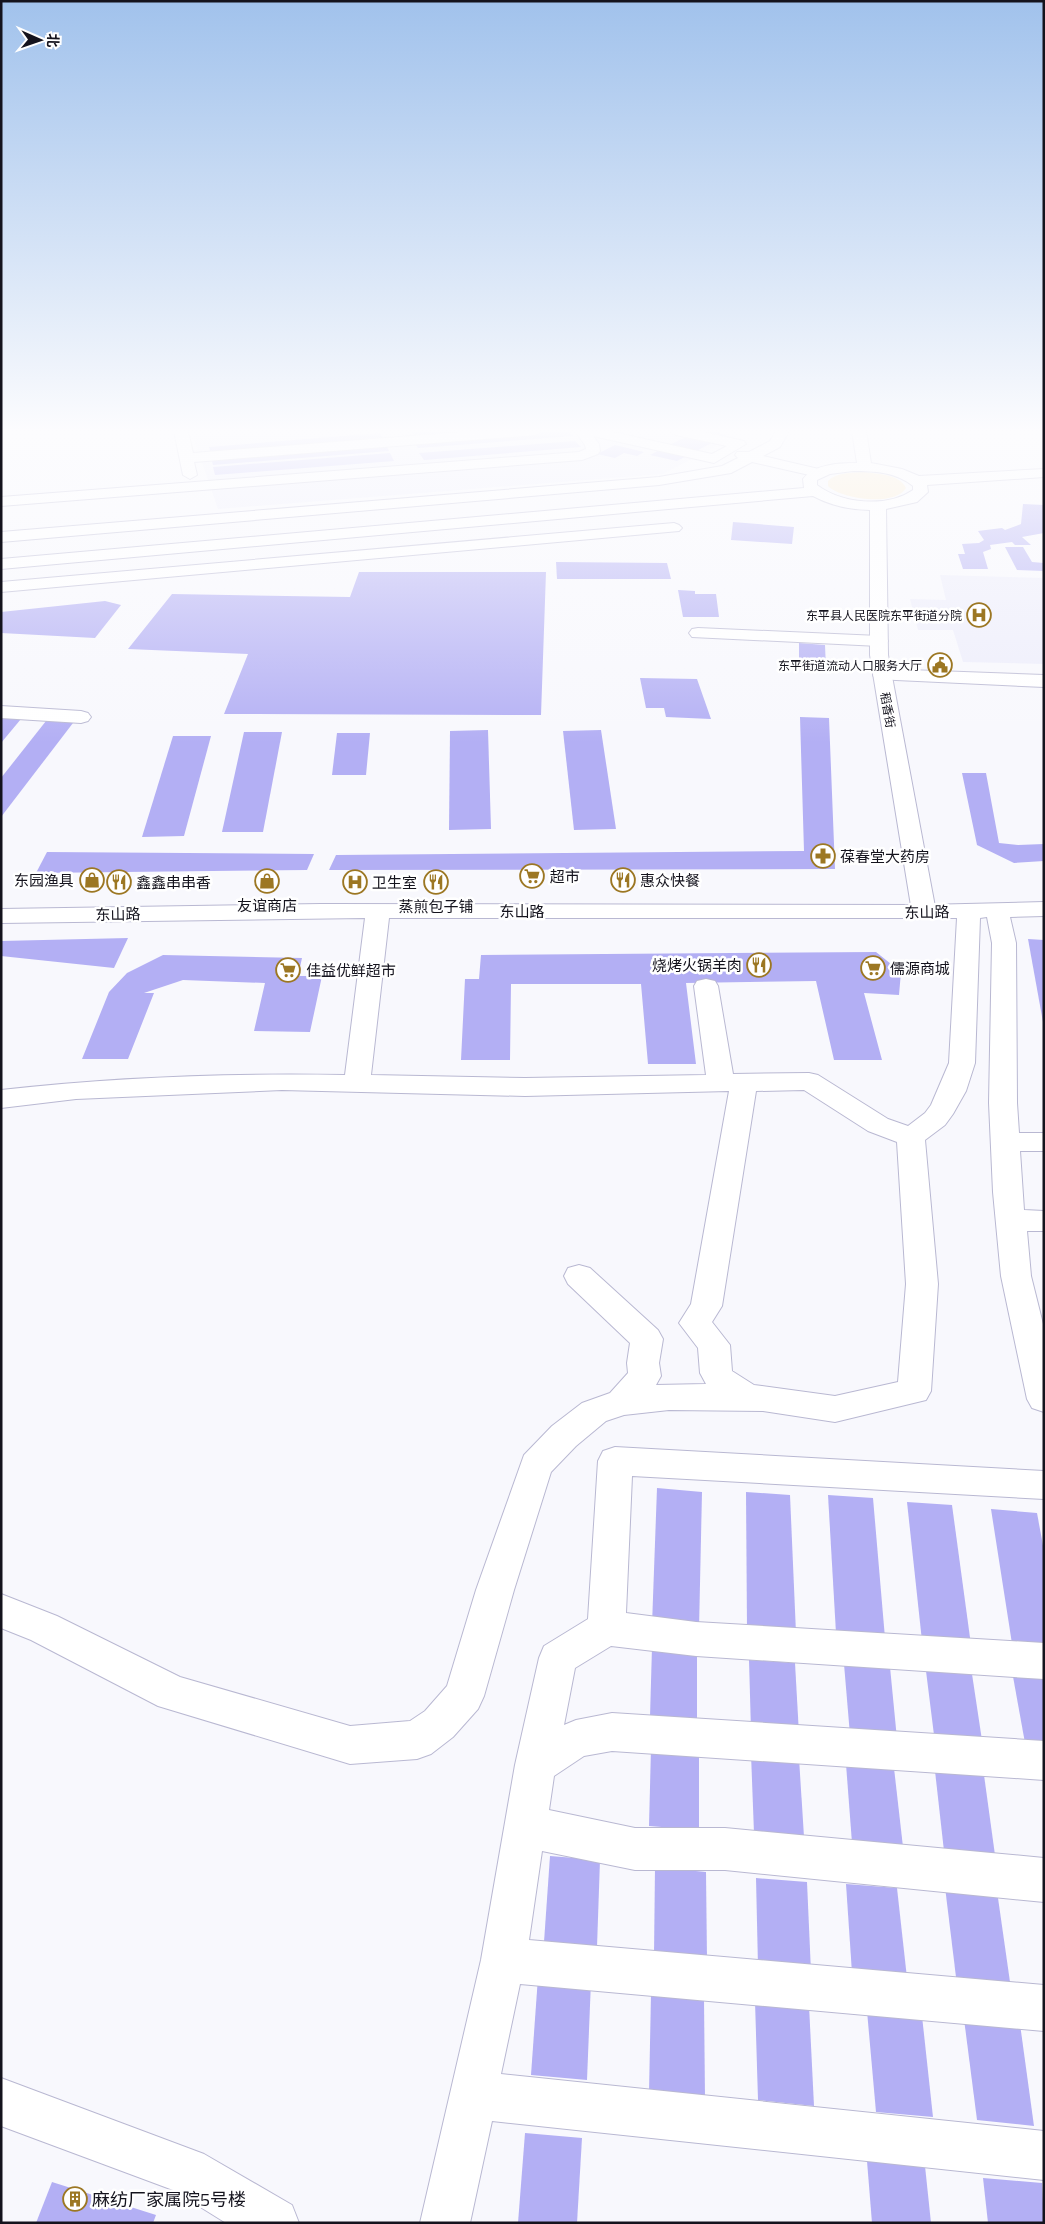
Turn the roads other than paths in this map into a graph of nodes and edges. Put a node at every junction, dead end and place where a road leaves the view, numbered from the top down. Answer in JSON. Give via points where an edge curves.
{"nodes":[{"id":1,"x":27,"y":535,"type":"edge"},
{"id":2,"x":252,"y":535,"type":"edge"},
{"id":3,"x":294,"y":535,"type":"edge"},
{"id":4,"x":597,"y":535,"type":"edge"},
{"id":5,"x":878,"y":535,"type":"edge"},
{"id":6,"x":1,"y":537,"type":"edge"},
{"id":7,"x":1,"y":557,"type":"edge"},
{"id":8,"x":1,"y":564,"type":"edge"},
{"id":9,"x":1,"y":587,"type":"edge"},
{"id":10,"x":698,"y":633,"type":"dead end"},
{"id":11,"x":879,"y":641,"type":"junction"},
{"id":12,"x":882,"y":674,"type":"junction"},
{"id":13,"x":1044,"y":681,"type":"edge"},
{"id":14,"x":1,"y":712,"type":"edge"},
{"id":15,"x":81,"y":717,"type":"dead end"},
{"id":16,"x":1044,"y":909,"type":"edge"},
{"id":17,"x":378,"y":911,"type":"junction"},
{"id":18,"x":983,"y":911,"type":"junction"},
{"id":19,"x":924,"y":912,"type":"junction"},
{"id":20,"x":1,"y":916,"type":"edge"},
{"id":21,"x":706,"y":986,"type":"dead end"},
{"id":22,"x":358,"y":1083,"type":"junction"},
{"id":23,"x":732,"y":1083,"type":"junction"},
{"id":24,"x":1,"y":1099,"type":"edge"},
{"id":25,"x":911,"y":1136,"type":"junction"},
{"id":26,"x":1006,"y":1142,"type":"junction"},
{"id":27,"x":1044,"y":1142,"type":"edge"},
{"id":28,"x":1011,"y":1220,"type":"junction"},
{"id":29,"x":1044,"y":1221,"type":"edge"},
{"id":30,"x":579,"y":1276,"type":"dead end"},
{"id":31,"x":750,"y":1398,"type":"junction"},
{"id":32,"x":1044,"y":1399,"type":"edge"},
{"id":33,"x":622,"y":1402,"type":"junction"},
{"id":34,"x":1044,"y":1486,"type":"edge"},
{"id":35,"x":1,"y":1611,"type":"edge"},
{"id":36,"x":606,"y":1628,"type":"junction"},
{"id":37,"x":1044,"y":1661,"type":"edge"},
{"id":38,"x":1044,"y":1761,"type":"edge"},
{"id":39,"x":535,"y":1765,"type":"junction"},
{"id":40,"x":524,"y":1826,"type":"junction"},
{"id":41,"x":1044,"y":1880,"type":"edge"},
{"id":42,"x":503,"y":1960,"type":"junction"},
{"id":43,"x":1044,"y":2008,"type":"edge"},
{"id":44,"x":472,"y":2095,"type":"junction"},
{"id":45,"x":1,"y":2102,"type":"edge"},
{"id":46,"x":1044,"y":2156,"type":"edge"},
{"id":47,"x":274,"y":2223,"type":"edge"},
{"id":48,"x":444,"y":2223,"type":"edge"}],
"edges":[{"from":1,"to":6,"type":"street"},
{"from":2,"to":7,"type":"street"},
{"from":3,"to":8,"type":"street"},
{"from":4,"to":9,"type":"street"},
{"from":5,"to":11,"type":"street","name":"稻香街"},
{"from":10,"to":11,"type":"street"},
{"from":11,"to":12,"type":"street","name":"稻香街"},
{"from":12,"to":13,"type":"street"},
{"from":12,"to":19,"type":"street","name":"稻香街"},
{"from":14,"to":15,"type":"street"},
{"from":16,"to":18,"type":"street","name":"东山路"},
{"from":17,"to":19,"type":"street","name":"东山路"},
{"from":17,"to":20,"type":"street","name":"东山路"},
{"from":17,"to":22,"type":"street"},
{"from":18,"to":19,"type":"street","name":"东山路"},
{"from":18,"to":25,"type":"street","via":[[962,1063],[943,1108],[935,1119]]},
{"from":18,"to":26,"type":"street","via":[[1004,943],[1003,1103]]},
{"from":21,"to":23,"type":"street"},
{"from":22,"to":23,"type":"street","via":[[525,1087]]},
{"from":22,"to":24,"type":"street","via":[[282,1082],[76,1090]]},
{"from":23,"to":25,"type":"street","via":[[808,1081],[878,1125]]},
{"from":23,"to":31,"type":"street","via":[[706,1306],[695,1323],[714,1345],[714,1372],[718,1380]]},
{"from":25,"to":31,"type":"street","via":[[922,1284],[914,1391],[835,1409]]},
{"from":26,"to":27,"type":"street"},
{"from":26,"to":28,"type":"street"},
{"from":28,"to":29,"type":"street"},
{"from":28,"to":32,"type":"street","via":[[1016,1276]]},
{"from":30,"to":33,"type":"street","via":[[647,1339],[643,1363],[645,1376]]},
{"from":31,"to":33,"type":"street","via":[[669,1397]]},
{"from":33,"to":35,"type":"street","via":[[594,1412],[536,1464],[464,1696],[439,1724],[417,1740],[350,1745],[172,1693],[44,1628]]},
{"from":34,"to":36,"type":"street","via":[[615,1461]]},
{"from":36,"to":37,"type":"street","via":[[696,1638]]},
{"from":36,"to":39,"type":"street","via":[[558,1658]]},
{"from":38,"to":39,"type":"street","via":[[612,1732],[576,1739]]},
{"from":39,"to":40,"type":"street"},
{"from":40,"to":41,"type":"street","via":[[634,1849],[725,1849]]},
{"from":40,"to":42,"type":"street"},
{"from":42,"to":43,"type":"street"},
{"from":42,"to":44,"type":"street"},
{"from":44,"to":46,"type":"street"},
{"from":44,"to":48,"type":"street"},
{"from":45,"to":47,"type":"street","via":[[188,2171]]}]}
